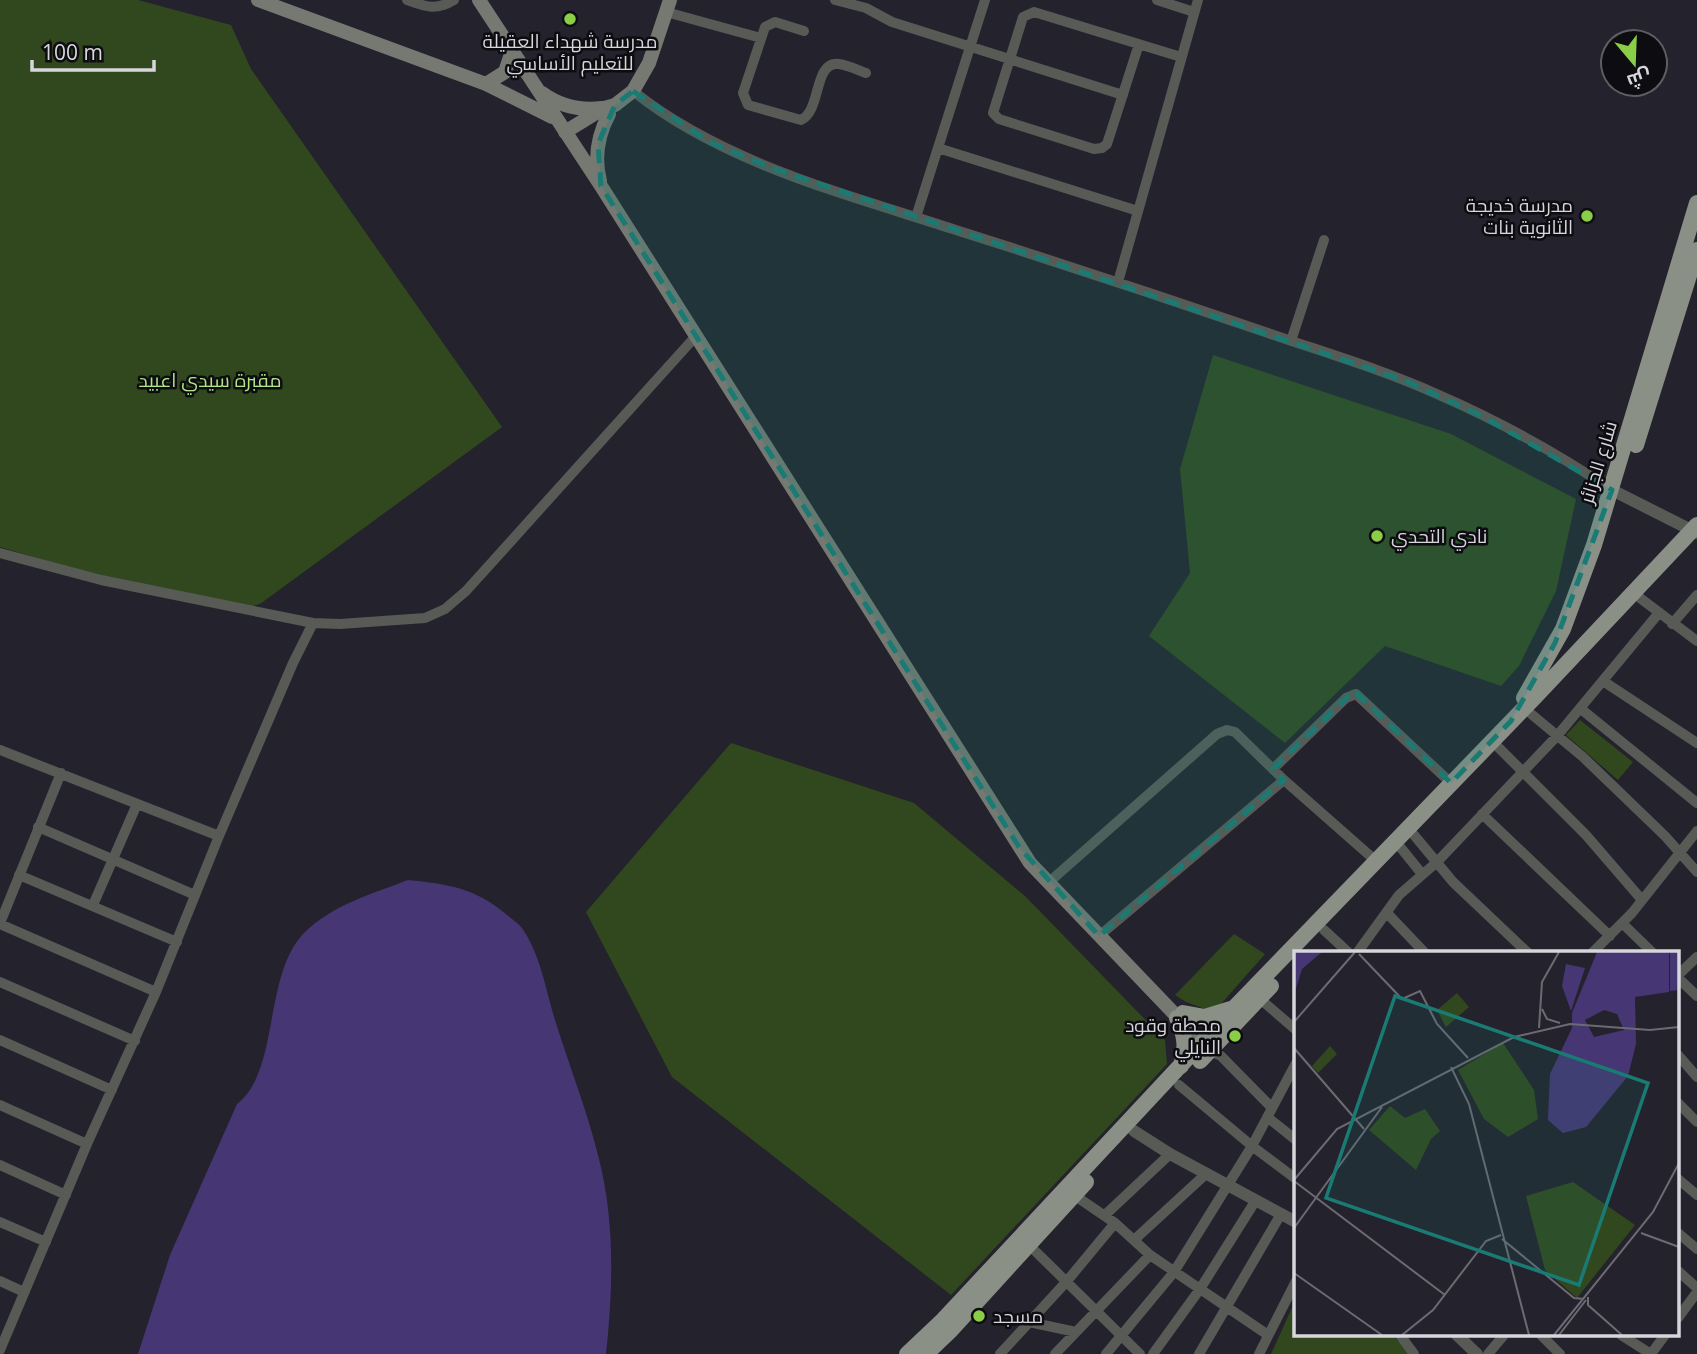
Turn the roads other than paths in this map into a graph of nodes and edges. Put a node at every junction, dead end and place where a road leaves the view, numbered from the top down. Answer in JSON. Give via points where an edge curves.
{"nodes":[{"id":1,"x":407,"y":0,"type":"edge"},
{"id":2,"x":454,"y":0,"type":"edge"},
{"id":3,"x":480,"y":0,"type":"edge"},
{"id":4,"x":835,"y":0,"type":"edge"},
{"id":5,"x":985,"y":0,"type":"edge"},
{"id":6,"x":1157,"y":0,"type":"edge"},
{"id":7,"x":1198,"y":0,"type":"edge"},
{"id":8,"x":261,"y":1,"type":"edge"},
{"id":9,"x":668,"y":6,"type":"edge"},
{"id":10,"x":1194,"y":12,"type":"junction"},
{"id":11,"x":804,"y":31,"type":"dead end"},
{"id":12,"x":761,"y":38,"type":"junction"},
{"id":13,"x":1139,"y":44,"type":"junction"},
{"id":14,"x":970,"y":46,"type":"junction"},
{"id":15,"x":512,"y":51,"type":"junction"},
{"id":16,"x":1181,"y":57,"type":"junction"},
{"id":17,"x":1009,"y":60,"type":"junction"},
{"id":18,"x":866,"y":73,"type":"dead end"},
{"id":19,"x":486,"y":84,"type":"junction"},
{"id":20,"x":535,"y":86,"type":"junction"},
{"id":21,"x":632,"y":91,"type":"junction"},
{"id":22,"x":1123,"y":95,"type":"junction"},
{"id":23,"x":610,"y":109,"type":"junction"},
{"id":24,"x":557,"y":119,"type":"junction"},
{"id":25,"x":568,"y":136,"type":"junction"},
{"id":26,"x":938,"y":148,"type":"junction"},
{"id":27,"x":601,"y":186,"type":"junction"},
{"id":28,"x":1697,"y":203,"type":"edge"},
{"id":29,"x":1138,"y":211,"type":"junction"},
{"id":30,"x":916,"y":217,"type":"junction"},
{"id":31,"x":1324,"y":240,"type":"dead end"},
{"id":32,"x":1697,"y":250,"type":"edge"},
{"id":33,"x":1118,"y":282,"type":"junction"},
{"id":34,"x":695,"y":337,"type":"junction"},
{"id":35,"x":1292,"y":341,"type":"junction"},
{"id":36,"x":1614,"y":488,"type":"junction"},
{"id":37,"x":1696,"y":530,"type":"edge"},
{"id":38,"x":0,"y":553,"type":"edge"},
{"id":39,"x":1640,"y":598,"type":"junction"},
{"id":40,"x":1696,"y":598,"type":"edge"},
{"id":41,"x":1658,"y":614,"type":"junction"},
{"id":42,"x":313,"y":623,"type":"junction"},
{"id":43,"x":1672,"y":624,"type":"junction"},
{"id":44,"x":1697,"y":641,"type":"edge"},
{"id":45,"x":1603,"y":681,"type":"junction"},
{"id":46,"x":1535,"y":697,"type":"junction"},
{"id":47,"x":1581,"y":709,"type":"junction"},
{"id":48,"x":1521,"y":718,"type":"junction"},
{"id":49,"x":1557,"y":736,"type":"junction"},
{"id":50,"x":1697,"y":743,"type":"edge"},
{"id":51,"x":1498,"y":747,"type":"junction"},
{"id":52,"x":0,"y":750,"type":"edge"},
{"id":53,"x":1273,"y":769,"type":"junction"},
{"id":54,"x":1523,"y":772,"type":"junction"},
{"id":55,"x":61,"y":773,"type":"junction"},
{"id":56,"x":1284,"y":780,"type":"junction"},
{"id":57,"x":1451,"y":783,"type":"junction"},
{"id":58,"x":1697,"y":803,"type":"edge"},
{"id":59,"x":136,"y":804,"type":"junction"},
{"id":60,"x":1482,"y":814,"type":"junction"},
{"id":61,"x":38,"y":827,"type":"junction"},
{"id":62,"x":1697,"y":831,"type":"edge"},
{"id":63,"x":1414,"y":835,"type":"junction"},
{"id":64,"x":219,"y":836,"type":"junction"},
{"id":65,"x":1401,"y":848,"type":"junction"},
{"id":66,"x":1679,"y":851,"type":"junction"},
{"id":67,"x":114,"y":858,"type":"junction"},
{"id":68,"x":1376,"y":861,"type":"junction"},
{"id":69,"x":1437,"y":862,"type":"junction"},
{"id":70,"x":1697,"y":872,"type":"edge"},
{"id":71,"x":1422,"y":874,"type":"junction"},
{"id":72,"x":19,"y":875,"type":"junction"},
{"id":73,"x":1048,"y":883,"type":"junction"},
{"id":74,"x":195,"y":895,"type":"junction"},
{"id":75,"x":1642,"y":900,"type":"junction"},
{"id":76,"x":93,"y":905,"type":"junction"},
{"id":77,"x":1387,"y":913,"type":"junction"},
{"id":78,"x":0,"y":923,"type":"edge"},
{"id":79,"x":1622,"y":923,"type":"junction"},
{"id":80,"x":1324,"y":930,"type":"junction"},
{"id":81,"x":1099,"y":936,"type":"junction"},
{"id":82,"x":1610,"y":936,"type":"junction"},
{"id":83,"x":177,"y":942,"type":"junction"},
{"id":84,"x":1304,"y":951,"type":"edge"},
{"id":85,"x":1347,"y":951,"type":"edge"},
{"id":86,"x":1358,"y":951,"type":"edge"},
{"id":87,"x":1423,"y":951,"type":"edge"},
{"id":88,"x":1526,"y":951,"type":"edge"},
{"id":89,"x":1595,"y":951,"type":"edge"},
{"id":90,"x":1651,"y":951,"type":"edge"},
{"id":91,"x":1697,"y":957,"type":"edge"},
{"id":92,"x":1294,"y":961,"type":"edge"},
{"id":93,"x":1680,"y":974,"type":"edge"},
{"id":94,"x":1680,"y":978,"type":"edge"},
{"id":95,"x":0,"y":982,"type":"edge"},
{"id":96,"x":156,"y":992,"type":"junction"},
{"id":97,"x":1697,"y":996,"type":"edge"},
{"id":98,"x":1259,"y":998,"type":"junction"},
{"id":99,"x":1236,"y":1006,"type":"junction"},
{"id":100,"x":1180,"y":1015,"type":"junction"},
{"id":101,"x":1294,"y":1028,"type":"edge"},
{"id":102,"x":0,"y":1040,"type":"edge"},
{"id":103,"x":135,"y":1041,"type":"junction"},
{"id":104,"x":1212,"y":1046,"type":"junction"},
{"id":105,"x":1680,"y":1057,"type":"edge"},
{"id":106,"x":1181,"y":1067,"type":"junction"},
{"id":107,"x":1294,"y":1067,"type":"edge"},
{"id":108,"x":1697,"y":1077,"type":"edge"},
{"id":109,"x":1179,"y":1084,"type":"junction"},
{"id":110,"x":112,"y":1090,"type":"junction"},
{"id":111,"x":1680,"y":1104,"type":"edge"},
{"id":112,"x":0,"y":1105,"type":"edge"},
{"id":113,"x":1269,"y":1113,"type":"junction"},
{"id":114,"x":1695,"y":1115,"type":"edge"},
{"id":115,"x":1134,"y":1131,"type":"junction"},
{"id":116,"x":1294,"y":1138,"type":"edge"},
{"id":117,"x":87,"y":1144,"type":"junction"},
{"id":118,"x":1252,"y":1146,"type":"junction"},
{"id":119,"x":1170,"y":1154,"type":"junction"},
{"id":120,"x":0,"y":1165,"type":"edge"},
{"id":121,"x":1207,"y":1174,"type":"junction"},
{"id":122,"x":1294,"y":1178,"type":"edge"},
{"id":123,"x":1680,"y":1181,"type":"edge"},
{"id":124,"x":1227,"y":1185,"type":"junction"},
{"id":125,"x":66,"y":1195,"type":"junction"},
{"id":126,"x":1074,"y":1195,"type":"junction"},
{"id":127,"x":1697,"y":1195,"type":"edge"},
{"id":128,"x":1256,"y":1200,"type":"junction"},
{"id":129,"x":1281,"y":1214,"type":"junction"},
{"id":130,"x":1105,"y":1215,"type":"junction"},
{"id":131,"x":1294,"y":1221,"type":"edge"},
{"id":132,"x":0,"y":1222,"type":"edge"},
{"id":133,"x":1115,"y":1223,"type":"junction"},
{"id":134,"x":1680,"y":1235,"type":"edge"},
{"id":135,"x":1133,"y":1240,"type":"junction"},
{"id":136,"x":46,"y":1242,"type":"junction"},
{"id":137,"x":1029,"y":1245,"type":"junction"},
{"id":138,"x":1697,"y":1249,"type":"edge"},
{"id":139,"x":1150,"y":1255,"type":"junction"},
{"id":140,"x":1174,"y":1272,"type":"junction"},
{"id":141,"x":1680,"y":1273,"type":"edge"},
{"id":142,"x":0,"y":1281,"type":"edge"},
{"id":143,"x":1067,"y":1281,"type":"junction"},
{"id":144,"x":1294,"y":1285,"type":"edge"},
{"id":145,"x":1200,"y":1289,"type":"junction"},
{"id":146,"x":1697,"y":1290,"type":"edge"},
{"id":147,"x":24,"y":1292,"type":"junction"},
{"id":148,"x":1227,"y":1307,"type":"junction"},
{"id":149,"x":1096,"y":1310,"type":"junction"},
{"id":150,"x":1680,"y":1315,"type":"edge"},
{"id":151,"x":1029,"y":1322,"type":"junction"},
{"id":152,"x":950,"y":1331,"type":"junction"},
{"id":153,"x":1076,"y":1332,"type":"junction"},
{"id":154,"x":1268,"y":1335,"type":"junction"},
{"id":155,"x":1122,"y":1336,"type":"junction"},
{"id":156,"x":1401,"y":1336,"type":"edge"},
{"id":157,"x":1458,"y":1336,"type":"edge"},
{"id":158,"x":1503,"y":1336,"type":"edge"},
{"id":159,"x":1542,"y":1336,"type":"edge"},
{"id":160,"x":1622,"y":1336,"type":"edge"},
{"id":161,"x":1664,"y":1336,"type":"edge"},
{"id":162,"x":1,"y":1343,"type":"edge"},
{"id":163,"x":1633,"y":1343,"type":"junction"},
{"id":164,"x":915,"y":1353,"type":"edge"},
{"id":165,"x":942,"y":1354,"type":"edge"},
{"id":166,"x":1000,"y":1354,"type":"edge"},
{"id":167,"x":1055,"y":1354,"type":"edge"},
{"id":168,"x":1107,"y":1354,"type":"edge"},
{"id":169,"x":1140,"y":1354,"type":"edge"},
{"id":170,"x":1153,"y":1354,"type":"edge"},
{"id":171,"x":1199,"y":1354,"type":"edge"},
{"id":172,"x":1259,"y":1354,"type":"edge"},
{"id":173,"x":1414,"y":1354,"type":"edge"},
{"id":174,"x":1477,"y":1354,"type":"edge"},
{"id":175,"x":1488,"y":1354,"type":"edge"},
{"id":176,"x":1560,"y":1354,"type":"edge"},
{"id":177,"x":1638,"y":1354,"type":"edge"},
{"id":178,"x":1651,"y":1354,"type":"edge"}],
"edges":[{"from":1,"to":2,"type":"street","via":[[433,8]]},
{"from":3,"to":15,"type":"main road"},
{"from":4,"to":14,"type":"street"},
{"from":5,"to":14,"type":"street"},
{"from":6,"to":10,"type":"street"},
{"from":7,"to":10,"type":"street"},
{"from":8,"to":19,"type":"main road"},
{"from":9,"to":12,"type":"street"},
{"from":9,"to":21,"type":"main road","via":[[649,63]]},
{"from":10,"to":16,"type":"street"},
{"from":11,"to":12,"type":"street","via":[[772,22]]},
{"from":12,"to":18,"type":"street","via":[[743,93],[751,107],[801,120],[811,113],[828,67],[840,64]]},
{"from":13,"to":16,"type":"street"},
{"from":13,"to":17,"type":"street","via":[[1031,12],[1023,17]]},
{"from":13,"to":22,"type":"street"},
{"from":14,"to":17,"type":"street"},
{"from":14,"to":26,"type":"street"},
{"from":15,"to":19,"type":"main road","via":[[505,72]]},
{"from":15,"to":20,"type":"main road"},
{"from":16,"to":29,"type":"street"},
{"from":17,"to":22,"type":"street"},
{"from":17,"to":22,"type":"street","via":[[993,107],[995,115],[1083,145],[1100,149],[1107,144]]},
{"from":19,"to":24,"type":"main road"},
{"from":20,"to":23,"type":"main road","via":[[567,106]]},
{"from":20,"to":24,"type":"main road"},
{"from":21,"to":23,"type":"main road"},
{"from":21,"to":30,"type":"street","via":[[724,149]]},
{"from":23,"to":25,"type":"main road"},
{"from":23,"to":27,"type":"main road","via":[[598,144]]},
{"from":24,"to":25,"type":"main road"},
{"from":25,"to":27,"type":"main road"},
{"from":26,"to":29,"type":"street"},
{"from":26,"to":30,"type":"street"},
{"from":27,"to":34,"type":"main road"},
{"from":28,"to":36,"type":"main road","name":"شارع الجزائر"},
{"from":29,"to":33,"type":"street"},
{"from":30,"to":33,"type":"street"},
{"from":31,"to":35,"type":"street"},
{"from":32,"to":36,"type":"main road","name":"شارع الجزائر","via":[[1648,410]]},
{"from":33,"to":35,"type":"street"},
{"from":34,"to":42,"type":"street","via":[[445,609],[412,621]]},
{"from":34,"to":73,"type":"main road","via":[[1019,847]]},
{"from":35,"to":36,"type":"street","via":[[1441,396]]},
{"from":36,"to":37,"type":"street"},
{"from":36,"to":46,"type":"main road","name":"شارع الجزائر","via":[[1571,626]]},
{"from":36,"to":48,"type":"main road","name":"شارع الجزائر","via":[[1571,610]]},
{"from":37,"to":39,"type":"main road"},
{"from":37,"to":46,"type":"main road"},
{"from":38,"to":42,"type":"street","via":[[111,583]]},
{"from":39,"to":41,"type":"street"},
{"from":39,"to":48,"type":"main road"},
{"from":40,"to":43,"type":"street"},
{"from":41,"to":43,"type":"street"},
{"from":41,"to":45,"type":"street"},
{"from":42,"to":64,"type":"street"},
{"from":43,"to":44,"type":"street"},
{"from":45,"to":47,"type":"street"},
{"from":45,"to":50,"type":"street"},
{"from":46,"to":48,"type":"main road"},
{"from":47,"to":49,"type":"street"},
{"from":47,"to":58,"type":"street"},
{"from":48,"to":49,"type":"street"},
{"from":48,"to":51,"type":"main road"},
{"from":48,"to":57,"type":"main road"},
{"from":49,"to":54,"type":"street"},
{"from":49,"to":66,"type":"street"},
{"from":51,"to":54,"type":"street"},
{"from":51,"to":63,"type":"main road"},
{"from":52,"to":55,"type":"street"},
{"from":53,"to":56,"type":"street"},
{"from":53,"to":57,"type":"street","via":[[1346,698],[1356,694]]},
{"from":53,"to":73,"type":"street","via":[[1235,733],[1223,731]]},
{"from":54,"to":60,"type":"street"},
{"from":54,"to":75,"type":"street"},
{"from":55,"to":59,"type":"street"},
{"from":55,"to":61,"type":"street"},
{"from":56,"to":68,"type":"street"},
{"from":56,"to":81,"type":"street"},
{"from":57,"to":68,"type":"main road"},
{"from":59,"to":64,"type":"street"},
{"from":59,"to":67,"type":"street"},
{"from":60,"to":69,"type":"street"},
{"from":60,"to":82,"type":"street"},
{"from":61,"to":67,"type":"street"},
{"from":61,"to":72,"type":"street"},
{"from":62,"to":66,"type":"street"},
{"from":63,"to":65,"type":"main road"},
{"from":63,"to":69,"type":"street"},
{"from":64,"to":74,"type":"street"},
{"from":65,"to":71,"type":"street"},
{"from":65,"to":80,"type":"main road"},
{"from":66,"to":70,"type":"street"},
{"from":66,"to":75,"type":"street"},
{"from":67,"to":74,"type":"street"},
{"from":67,"to":76,"type":"street"},
{"from":68,"to":99,"type":"main road"},
{"from":69,"to":71,"type":"street"},
{"from":69,"to":88,"type":"street"},
{"from":71,"to":77,"type":"street"},
{"from":72,"to":76,"type":"street"},
{"from":72,"to":78,"type":"street"},
{"from":73,"to":81,"type":"main road"},
{"from":74,"to":83,"type":"street"},
{"from":75,"to":79,"type":"street"},
{"from":76,"to":83,"type":"street"},
{"from":77,"to":86,"type":"street"},
{"from":77,"to":87,"type":"street"},
{"from":78,"to":96,"type":"street"},
{"from":79,"to":82,"type":"street"},
{"from":79,"to":90,"type":"street"},
{"from":80,"to":84,"type":"main road"},
{"from":80,"to":85,"type":"street"},
{"from":81,"to":100,"type":"main road"},
{"from":82,"to":89,"type":"street"},
{"from":83,"to":96,"type":"street"},
{"from":91,"to":93,"type":"street"},
{"from":92,"to":98,"type":"main road"},
{"from":94,"to":97,"type":"street"},
{"from":95,"to":103,"type":"street"},
{"from":96,"to":103,"type":"street"},
{"from":98,"to":101,"type":"street"},
{"from":98,"to":104,"type":"main road"},
{"from":99,"to":100,"type":"main road","via":[[1213,1016]]},
{"from":99,"to":104,"type":"main road"},
{"from":100,"to":104,"type":"main road"},
{"from":100,"to":106,"type":"main road","via":[[1185,1040]]},
{"from":102,"to":110,"type":"street"},
{"from":103,"to":110,"type":"street"},
{"from":104,"to":106,"type":"main road"},
{"from":104,"to":109,"type":"main road"},
{"from":104,"to":113,"type":"street"},
{"from":105,"to":108,"type":"street"},
{"from":106,"to":164,"type":"main road"},
{"from":107,"to":113,"type":"street"},
{"from":109,"to":115,"type":"main road"},
{"from":109,"to":118,"type":"street"},
{"from":110,"to":117,"type":"street"},
{"from":111,"to":114,"type":"street"},
{"from":112,"to":117,"type":"street"},
{"from":113,"to":116,"type":"street"},
{"from":113,"to":118,"type":"street"},
{"from":115,"to":119,"type":"street"},
{"from":115,"to":126,"type":"main road"},
{"from":117,"to":125,"type":"street"},
{"from":118,"to":122,"type":"street"},
{"from":118,"to":124,"type":"street"},
{"from":119,"to":121,"type":"street"},
{"from":119,"to":130,"type":"street"},
{"from":120,"to":125,"type":"street"},
{"from":121,"to":124,"type":"street"},
{"from":121,"to":135,"type":"street"},
{"from":123,"to":127,"type":"street"},
{"from":124,"to":128,"type":"street"},
{"from":124,"to":140,"type":"street"},
{"from":125,"to":136,"type":"street"},
{"from":126,"to":130,"type":"street"},
{"from":126,"to":137,"type":"main road"},
{"from":128,"to":129,"type":"street"},
{"from":128,"to":145,"type":"street"},
{"from":129,"to":131,"type":"street"},
{"from":129,"to":148,"type":"street"},
{"from":130,"to":133,"type":"street"},
{"from":132,"to":136,"type":"street"},
{"from":133,"to":135,"type":"street"},
{"from":133,"to":143,"type":"street"},
{"from":134,"to":138,"type":"street"},
{"from":135,"to":139,"type":"street"},
{"from":136,"to":147,"type":"street"},
{"from":137,"to":143,"type":"street"},
{"from":137,"to":152,"type":"main road"},
{"from":139,"to":140,"type":"street"},
{"from":139,"to":149,"type":"street"},
{"from":140,"to":145,"type":"street"},
{"from":140,"to":155,"type":"street"},
{"from":141,"to":146,"type":"street"},
{"from":142,"to":147,"type":"street"},
{"from":143,"to":149,"type":"street"},
{"from":143,"to":151,"type":"street"},
{"from":144,"to":154,"type":"street"},
{"from":145,"to":148,"type":"street"},
{"from":145,"to":170,"type":"street"},
{"from":146,"to":150,"type":"street"},
{"from":147,"to":162,"type":"street"},
{"from":148,"to":154,"type":"street"},
{"from":148,"to":171,"type":"street"},
{"from":149,"to":153,"type":"street"},
{"from":149,"to":155,"type":"street"},
{"from":151,"to":153,"type":"street"},
{"from":151,"to":166,"type":"street"},
{"from":152,"to":164,"type":"main road"},
{"from":152,"to":165,"type":"main road"},
{"from":153,"to":167,"type":"street"},
{"from":154,"to":172,"type":"street"},
{"from":155,"to":168,"type":"street"},
{"from":155,"to":169,"type":"street"},
{"from":156,"to":173,"type":"street"},
{"from":157,"to":174,"type":"street"},
{"from":158,"to":175,"type":"street"},
{"from":159,"to":176,"type":"street"},
{"from":160,"to":163,"type":"street"},
{"from":161,"to":178,"type":"street"},
{"from":163,"to":177,"type":"street"},
{"from":163,"to":178,"type":"street"}]}
